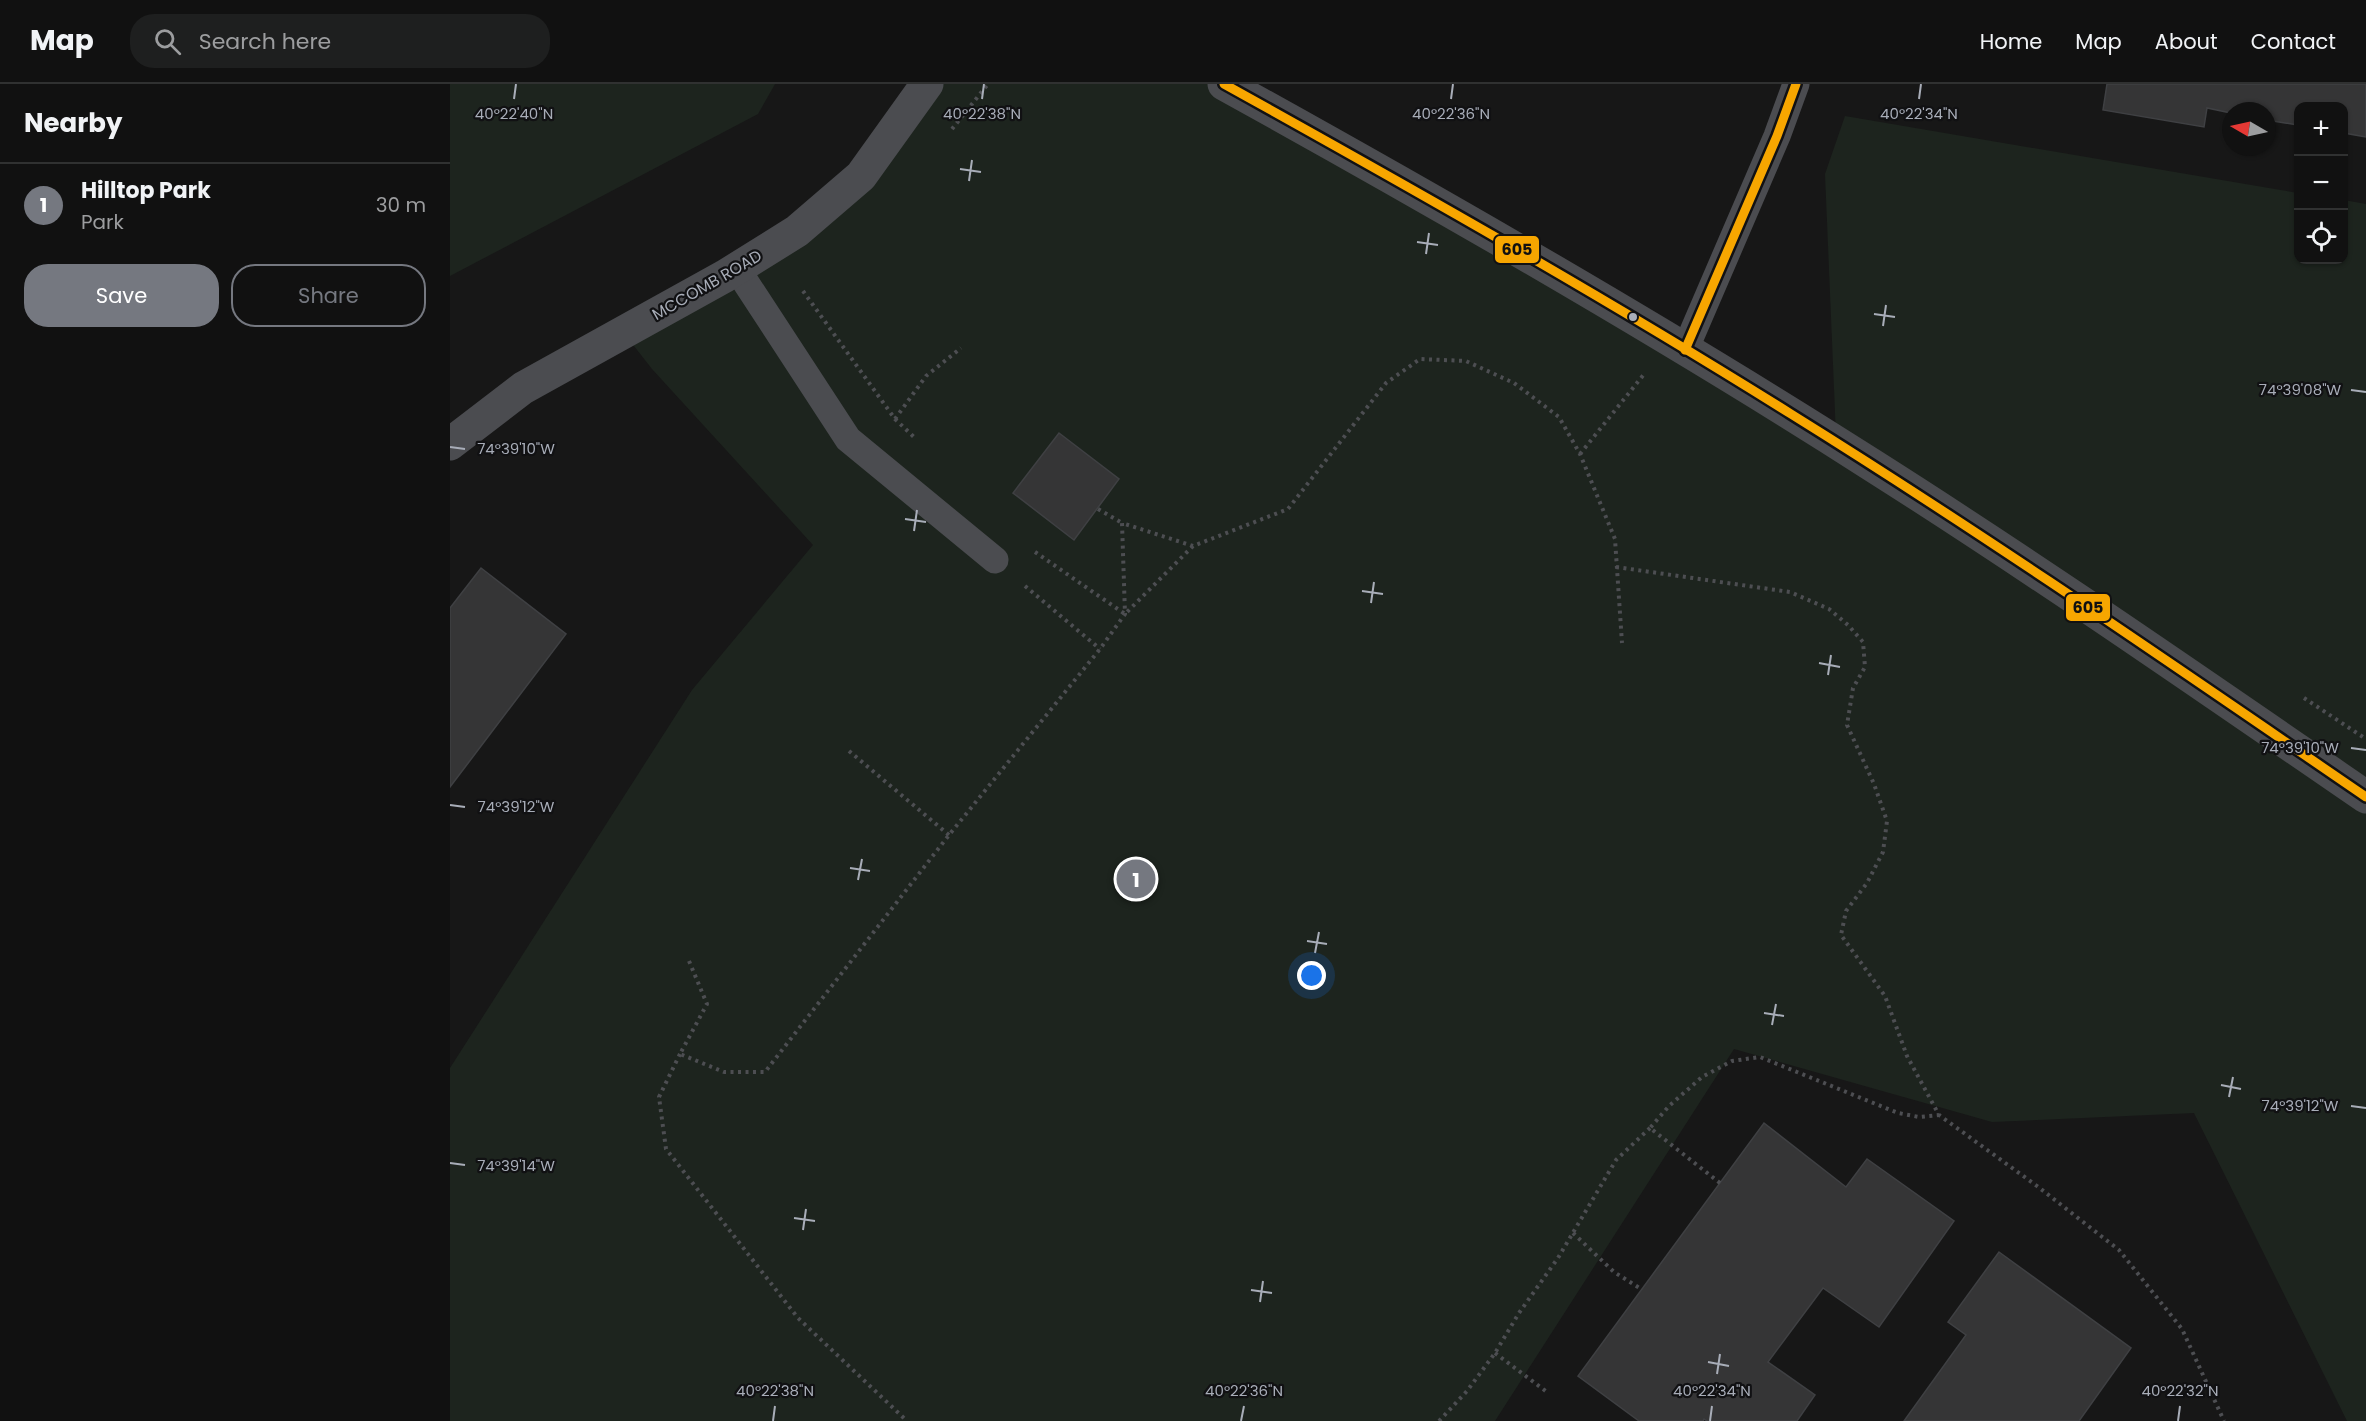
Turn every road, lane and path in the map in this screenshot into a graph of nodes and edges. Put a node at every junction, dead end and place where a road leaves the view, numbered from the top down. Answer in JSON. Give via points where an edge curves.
{"nodes":[{"id":1,"x":927,"y":84,"type":"edge"},
{"id":2,"x":987,"y":84,"type":"edge"},
{"id":3,"x":1224,"y":84,"type":"edge"},
{"id":4,"x":1796,"y":84,"type":"edge"},
{"id":5,"x":945,"y":138,"type":"dead end"},
{"id":6,"x":737,"y":269,"type":"junction"},
{"id":7,"x":799,"y":285,"type":"dead end"},
{"id":8,"x":961,"y":348,"type":"dead end"},
{"id":9,"x":1685,"y":350,"type":"junction"},
{"id":10,"x":1646,"y":373,"type":"dead end"},
{"id":11,"x":895,"y":419,"type":"junction"},
{"id":12,"x":920,"y":443,"type":"dead end"},
{"id":13,"x":450,"y":444,"type":"edge"},
{"id":14,"x":1580,"y":454,"type":"junction"},
{"id":15,"x":1098,"y":509,"type":"dead end"},
{"id":16,"x":1122,"y":524,"type":"junction"},
{"id":17,"x":1193,"y":546,"type":"junction"},
{"id":18,"x":1030,"y":548,"type":"dead end"},
{"id":19,"x":995,"y":560,"type":"joint"},
{"id":20,"x":1616,"y":567,"type":"junction"},
{"id":21,"x":1125,"y":614,"type":"junction"},
{"id":22,"x":1622,"y":643,"type":"dead end"},
{"id":23,"x":1100,"y":649,"type":"junction"},
{"id":24,"x":849,"y":751,"type":"dead end"},
{"id":25,"x":2366,"y":797,"type":"edge"},
{"id":26,"x":949,"y":835,"type":"junction"},
{"id":27,"x":689,"y":961,"type":"dead end"},
{"id":28,"x":680,"y":1054,"type":"junction"},
{"id":29,"x":1939,"y":1115,"type":"junction"},
{"id":30,"x":1650,"y":1128,"type":"junction"},
{"id":31,"x":1720,"y":1183,"type":"dead end"},
{"id":32,"x":1573,"y":1233,"type":"junction"},
{"id":33,"x":1641,"y":1289,"type":"dead end"},
{"id":34,"x":1495,"y":1353,"type":"junction"},
{"id":35,"x":1546,"y":1392,"type":"dead end"},
{"id":36,"x":907,"y":1421,"type":"edge"},
{"id":37,"x":1439,"y":1421,"type":"edge"},
{"id":38,"x":2224,"y":1421,"type":"edge"}],
"edges":[{"from":1,"to":6,"type":"street","name":"MCCOMB ROAD","via":[[861,176],[797,231]]},
{"from":2,"to":5,"type":"path"},
{"from":3,"to":9,"type":"street","via":[[1392,177]]},
{"from":4,"to":9,"type":"lane","via":[[1778,136]]},
{"from":6,"to":13,"type":"street","name":"MCCOMB ROAD","via":[[522,388]]},
{"from":6,"to":19,"type":"lane","via":[[848,439]]},
{"from":7,"to":11,"type":"path"},
{"from":8,"to":11,"type":"path","via":[[926,376]]},
{"from":9,"to":25,"type":"street","via":[[1873,465]]},
{"from":10,"to":14,"type":"path"},
{"from":11,"to":12,"type":"path"},
{"from":14,"to":17,"type":"path","via":[[1559,417],[1514,382],[1466,361],[1420,359],[1386,384],[1288,509]]},
{"from":14,"to":20,"type":"path","via":[[1615,539]]},
{"from":15,"to":16,"type":"path"},
{"from":16,"to":17,"type":"path"},
{"from":16,"to":21,"type":"path"},
{"from":17,"to":21,"type":"path"},
{"from":18,"to":21,"type":"path"},
{"from":19,"to":23,"type":"path"},
{"from":20,"to":22,"type":"path"},
{"from":20,"to":29,"type":"path","via":[[1790,592],[1829,609],[1863,642],[1865,667],[1853,688],[1847,725],[1887,821],[1882,852],[1867,883],[1846,911],[1841,935],[1885,996],[1907,1056]]},
{"from":21,"to":23,"type":"path"},
{"from":23,"to":26,"type":"path"},
{"from":24,"to":26,"type":"path"},
{"from":26,"to":28,"type":"path","via":[[765,1072],[724,1072]]},
{"from":27,"to":28,"type":"path","via":[[707,1004]]},
{"from":28,"to":36,"type":"path","via":[[659,1097],[666,1149],[798,1318]]},
{"from":29,"to":30,"type":"path","via":[[1898,1113],[1760,1057],[1732,1061],[1702,1077]]},
{"from":29,"to":38,"type":"path","via":[[2119,1250],[2182,1329]]},
{"from":30,"to":31,"type":"path"},
{"from":30,"to":32,"type":"path","via":[[1616,1160]]},
{"from":32,"to":33,"type":"path","via":[[1614,1272]]},
{"from":32,"to":34,"type":"path"},
{"from":34,"to":35,"type":"path"},
{"from":34,"to":37,"type":"path"}]}
